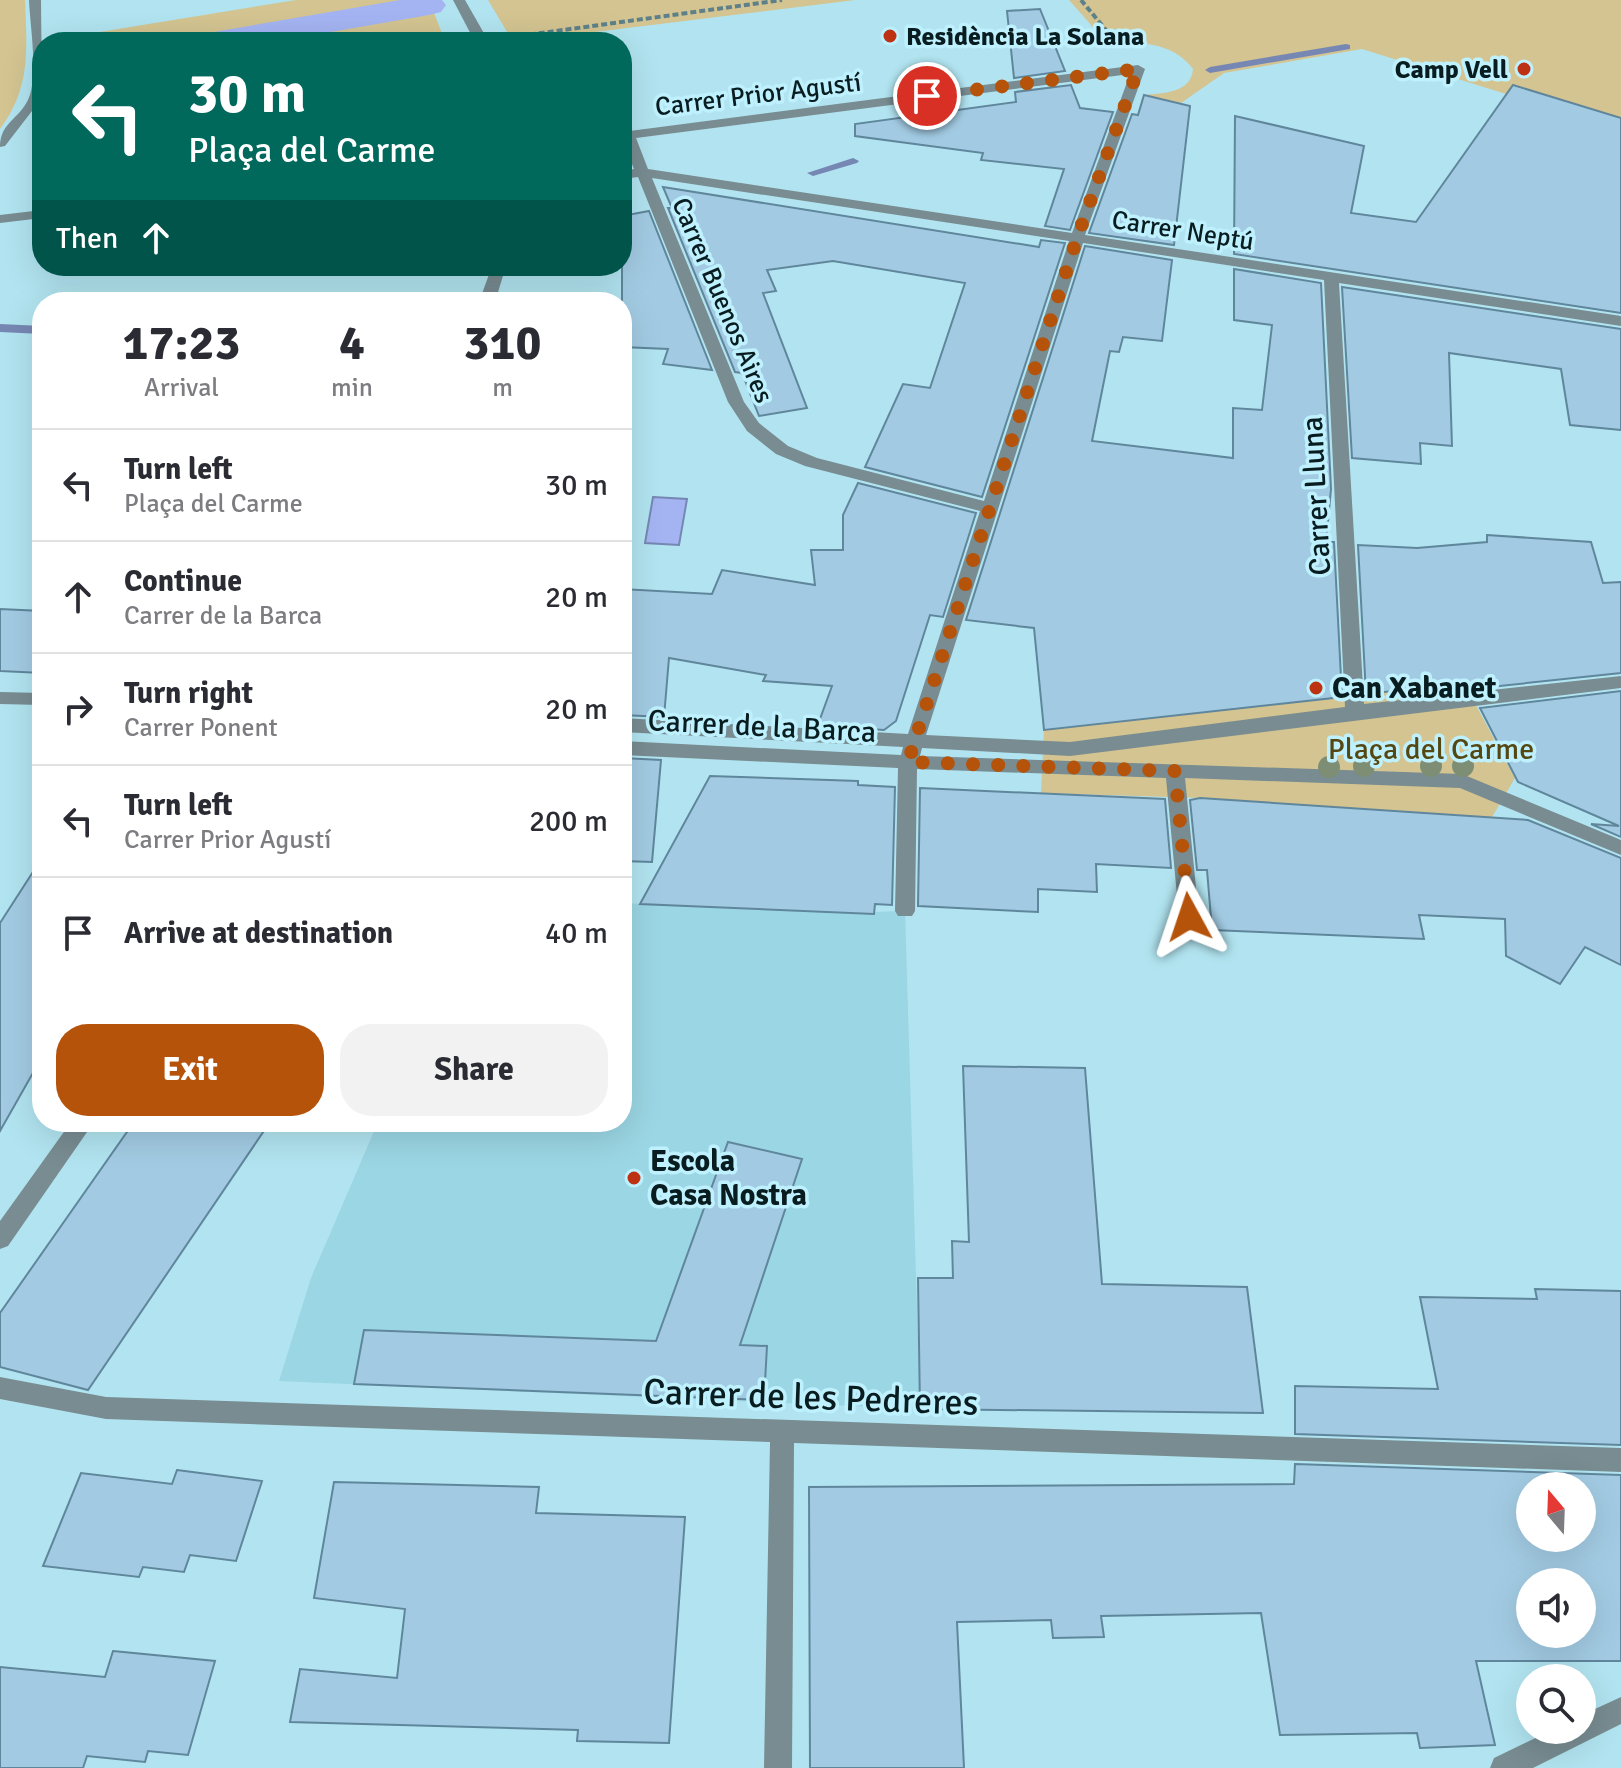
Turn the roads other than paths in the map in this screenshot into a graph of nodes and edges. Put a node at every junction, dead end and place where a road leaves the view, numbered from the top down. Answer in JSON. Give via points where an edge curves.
{"nodes":[{"id":1,"x":35,"y":0,"type":"edge"},
{"id":2,"x":459,"y":0,"type":"edge"},
{"id":3,"x":37,"y":32,"type":"edge"},
{"id":4,"x":477,"y":32,"type":"edge"},
{"id":5,"x":32,"y":104,"type":"edge"},
{"id":6,"x":632,"y":135,"type":"edge"},
{"id":7,"x":0,"y":143,"type":"edge"},
{"id":8,"x":632,"y":151,"type":"edge"},
{"id":9,"x":642,"y":172,"type":"junction"},
{"id":10,"x":632,"y":174,"type":"edge"},
{"id":11,"x":32,"y":215,"type":"edge"},
{"id":12,"x":0,"y":219,"type":"edge"},
{"id":13,"x":1077,"y":238,"type":"junction"},
{"id":14,"x":1331,"y":277,"type":"junction"},
{"id":15,"x":1621,"y":321,"type":"edge"},
{"id":16,"x":988,"y":508,"type":"junction"},
{"id":17,"x":1621,"y":682,"type":"edge"},
{"id":18,"x":0,"y":698,"type":"edge"},
{"id":19,"x":32,"y":699,"type":"edge"},
{"id":20,"x":1355,"y":712,"type":"junction"},
{"id":21,"x":632,"y":726,"type":"edge"},
{"id":22,"x":632,"y":748,"type":"edge"},
{"id":23,"x":911,"y":752,"type":"junction"},
{"id":24,"x":1175,"y":771,"type":"junction"},
{"id":25,"x":1621,"y":848,"type":"edge"},
{"id":26,"x":905,"y":911,"type":"dead end"},
{"id":27,"x":1189,"y":917,"type":"dead end"},
{"id":28,"x":76,"y":1132,"type":"edge"},
{"id":29,"x":0,"y":1239,"type":"edge"},
{"id":30,"x":0,"y":1388,"type":"edge"},
{"id":31,"x":782,"y":1431,"type":"junction"},
{"id":32,"x":1621,"y":1460,"type":"edge"},
{"id":33,"x":1621,"y":1710,"type":"edge"},
{"id":34,"x":1596,"y":1722,"type":"edge"},
{"id":35,"x":1553,"y":1744,"type":"edge"},
{"id":36,"x":778,"y":1768,"type":"edge"},
{"id":37,"x":1504,"y":1768,"type":"edge"}],
"edges":[{"from":1,"to":3,"type":"street"},
{"from":2,"to":4,"type":"street"},
{"from":5,"to":7,"type":"street"},
{"from":6,"to":13,"type":"street","name":"Carrer Prior Agustí","via":[[1138,69]]},
{"from":8,"to":9,"type":"street","name":"Carrer Buenos Aires"},
{"from":9,"to":10,"type":"street","name":"Carrer Neptú"},
{"from":9,"to":13,"type":"street","name":"Carrer Neptú"},
{"from":9,"to":16,"type":"street","name":"Carrer Buenos Aires","via":[[736,402],[753,427],[782,450],[811,462]]},
{"from":11,"to":12,"type":"street"},
{"from":13,"to":14,"type":"street","name":"Carrer Neptú"},
{"from":13,"to":16,"type":"street"},
{"from":14,"to":15,"type":"street","name":"Carrer Neptú"},
{"from":14,"to":20,"type":"street","name":"Carrer Lluna"},
{"from":16,"to":23,"type":"street"},
{"from":17,"to":20,"type":"street"},
{"from":18,"to":19,"type":"street"},
{"from":20,"to":23,"type":"street","via":[[1070,749]]},
{"from":21,"to":23,"type":"street"},
{"from":22,"to":23,"type":"street","name":"Carrer de la Barca"},
{"from":23,"to":24,"type":"street","name":"Carrer de la Barca"},
{"from":23,"to":26,"type":"street"},
{"from":24,"to":25,"type":"street","via":[[1462,781]]},
{"from":24,"to":27,"type":"street"},
{"from":28,"to":29,"type":"street"},
{"from":30,"to":31,"type":"street","name":"Carrer de les Pedreres","via":[[106,1408]]},
{"from":31,"to":32,"type":"street","name":"Carrer de les Pedreres"},
{"from":31,"to":36,"type":"street"},
{"from":33,"to":34,"type":"street"},
{"from":35,"to":37,"type":"street"}]}
